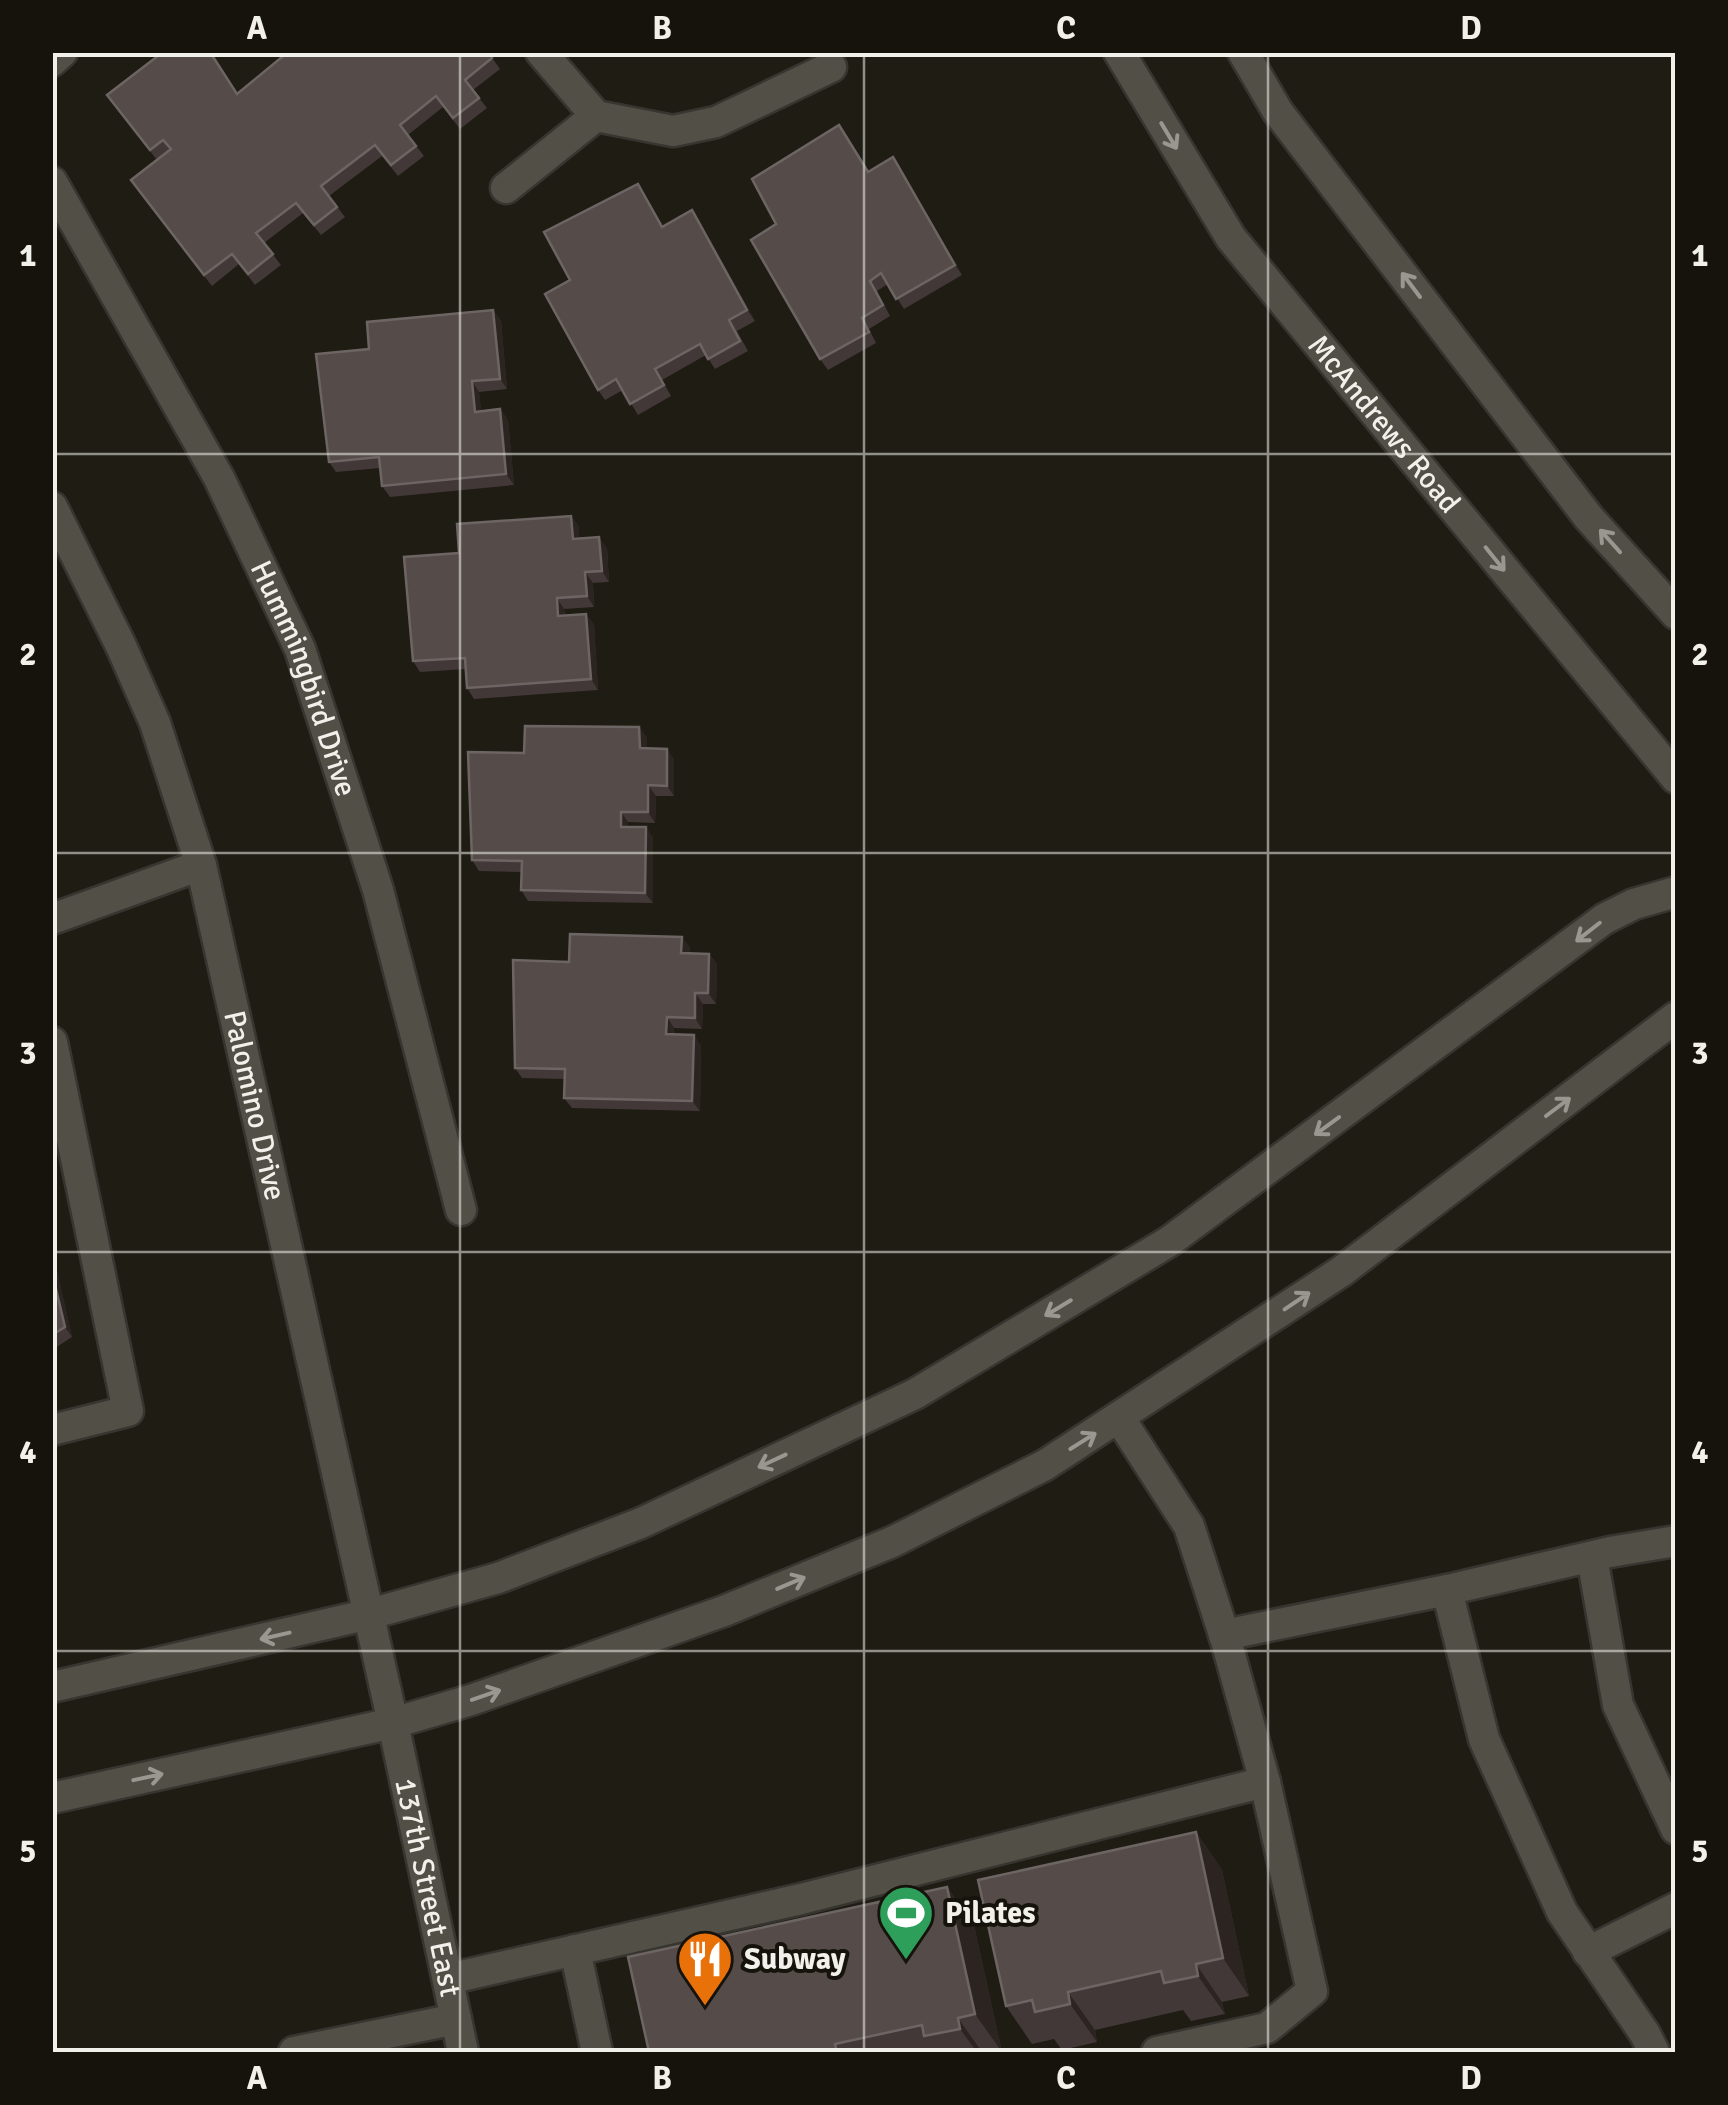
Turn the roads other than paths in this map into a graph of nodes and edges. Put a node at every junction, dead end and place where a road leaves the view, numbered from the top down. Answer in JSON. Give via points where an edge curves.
{"nodes":[{"id":1,"x":62,"y":52,"type":"edge"},
{"id":2,"x":541,"y":52,"type":"edge"},
{"id":3,"x":1119,"y":52,"type":"edge"},
{"id":4,"x":1243,"y":52,"type":"edge"},
{"id":5,"x":52,"y":61,"type":"edge"},
{"id":6,"x":831,"y":68,"type":"dead end"},
{"id":7,"x":596,"y":116,"type":"junction"},
{"id":8,"x":52,"y":182,"type":"edge"},
{"id":9,"x":506,"y":188,"type":"dead end"},
{"id":10,"x":52,"y":507,"type":"edge"},
{"id":11,"x":1676,"y":614,"type":"edge"},
{"id":12,"x":1676,"y":778,"type":"edge"},
{"id":13,"x":201,"y":865,"type":"junction"},
{"id":14,"x":1676,"y":892,"type":"edge"},
{"id":15,"x":52,"y":920,"type":"edge"},
{"id":16,"x":1676,"y":1017,"type":"edge"},
{"id":17,"x":52,"y":1042,"type":"edge"},
{"id":18,"x":461,"y":1210,"type":"dead end"},
{"id":19,"x":1120,"y":1419,"type":"junction"},
{"id":20,"x":52,"y":1430,"type":"edge"},
{"id":21,"x":1676,"y":1541,"type":"edge"},
{"id":22,"x":1592,"y":1556,"type":"junction"},
{"id":23,"x":1447,"y":1590,"type":"junction"},
{"id":24,"x":370,"y":1614,"type":"junction"},
{"id":25,"x":1224,"y":1635,"type":"junction"},
{"id":26,"x":52,"y":1687,"type":"edge"},
{"id":27,"x":393,"y":1724,"type":"junction"},
{"id":28,"x":1265,"y":1782,"type":"junction"},
{"id":29,"x":52,"y":1798,"type":"edge"},
{"id":30,"x":1676,"y":1830,"type":"edge"},
{"id":31,"x":1676,"y":1908,"type":"edge"},
{"id":32,"x":575,"y":1950,"type":"junction"},
{"id":33,"x":1588,"y":1952,"type":"junction"},
{"id":34,"x":448,"y":1979,"type":"junction"},
{"id":35,"x":456,"y":2019,"type":"junction"},
{"id":36,"x":294,"y":2052,"type":"edge"},
{"id":37,"x":462,"y":2052,"type":"edge"},
{"id":38,"x":598,"y":2052,"type":"edge"},
{"id":39,"x":1157,"y":2052,"type":"edge"},
{"id":40,"x":1654,"y":2052,"type":"edge"}],
"edges":[{"from":1,"to":5,"type":"street"},
{"from":2,"to":7,"type":"street"},
{"from":3,"to":12,"type":"street","name":"McAndrews Road","one_way":true,"via":[[1231,238]]},
{"from":11,"to":4,"type":"street","one_way":true,"via":[[1589,518],[1278,112]]},
{"from":6,"to":7,"type":"street","via":[[716,122],[673,131]]},
{"from":7,"to":9,"type":"street"},
{"from":8,"to":18,"type":"street","name":"Hummingbird Drive","via":[[219,478],[300,650],[378,890]]},
{"from":10,"to":13,"type":"street","name":"Palomino Drive","via":[[155,723]]},
{"from":13,"to":15,"type":"street"},
{"from":13,"to":24,"type":"street","name":"Palomino Drive"},
{"from":14,"to":24,"type":"street","one_way":true,"via":[[1604,919],[1170,1241],[914,1394],[641,1522],[498,1578]]},
{"from":19,"to":16,"type":"street","one_way":true,"via":[[1342,1271]]},
{"from":17,"to":20,"type":"street","via":[[128,1411]]},
{"from":19,"to":25,"type":"street","via":[[1189,1526]]},
{"from":27,"to":19,"type":"street","one_way":true,"via":[[724,1612],[892,1542]]},
{"from":21,"to":22,"type":"street"},
{"from":22,"to":23,"type":"street"},
{"from":22,"to":30,"type":"street","via":[[1618,1705]]},
{"from":23,"to":25,"type":"street"},
{"from":23,"to":33,"type":"street","via":[[1484,1739],[1562,1912]]},
{"from":24,"to":26,"type":"street","one_way":true},
{"from":24,"to":27,"type":"street","name":"Palomino Drive"},
{"from":25,"to":28,"type":"street"},
{"from":29,"to":27,"type":"street","one_way":true},
{"from":27,"to":34,"type":"street","name":"137th Street East"},
{"from":28,"to":32,"type":"street"},
{"from":28,"to":39,"type":"street","via":[[1312,1991],[1267,2028]]},
{"from":31,"to":33,"type":"street"},
{"from":32,"to":34,"type":"street"},
{"from":32,"to":38,"type":"street"},
{"from":33,"to":40,"type":"street"},
{"from":34,"to":35,"type":"street","name":"137th Street East"},
{"from":35,"to":36,"type":"street"},
{"from":35,"to":37,"type":"street","name":"137th Street East"}]}
